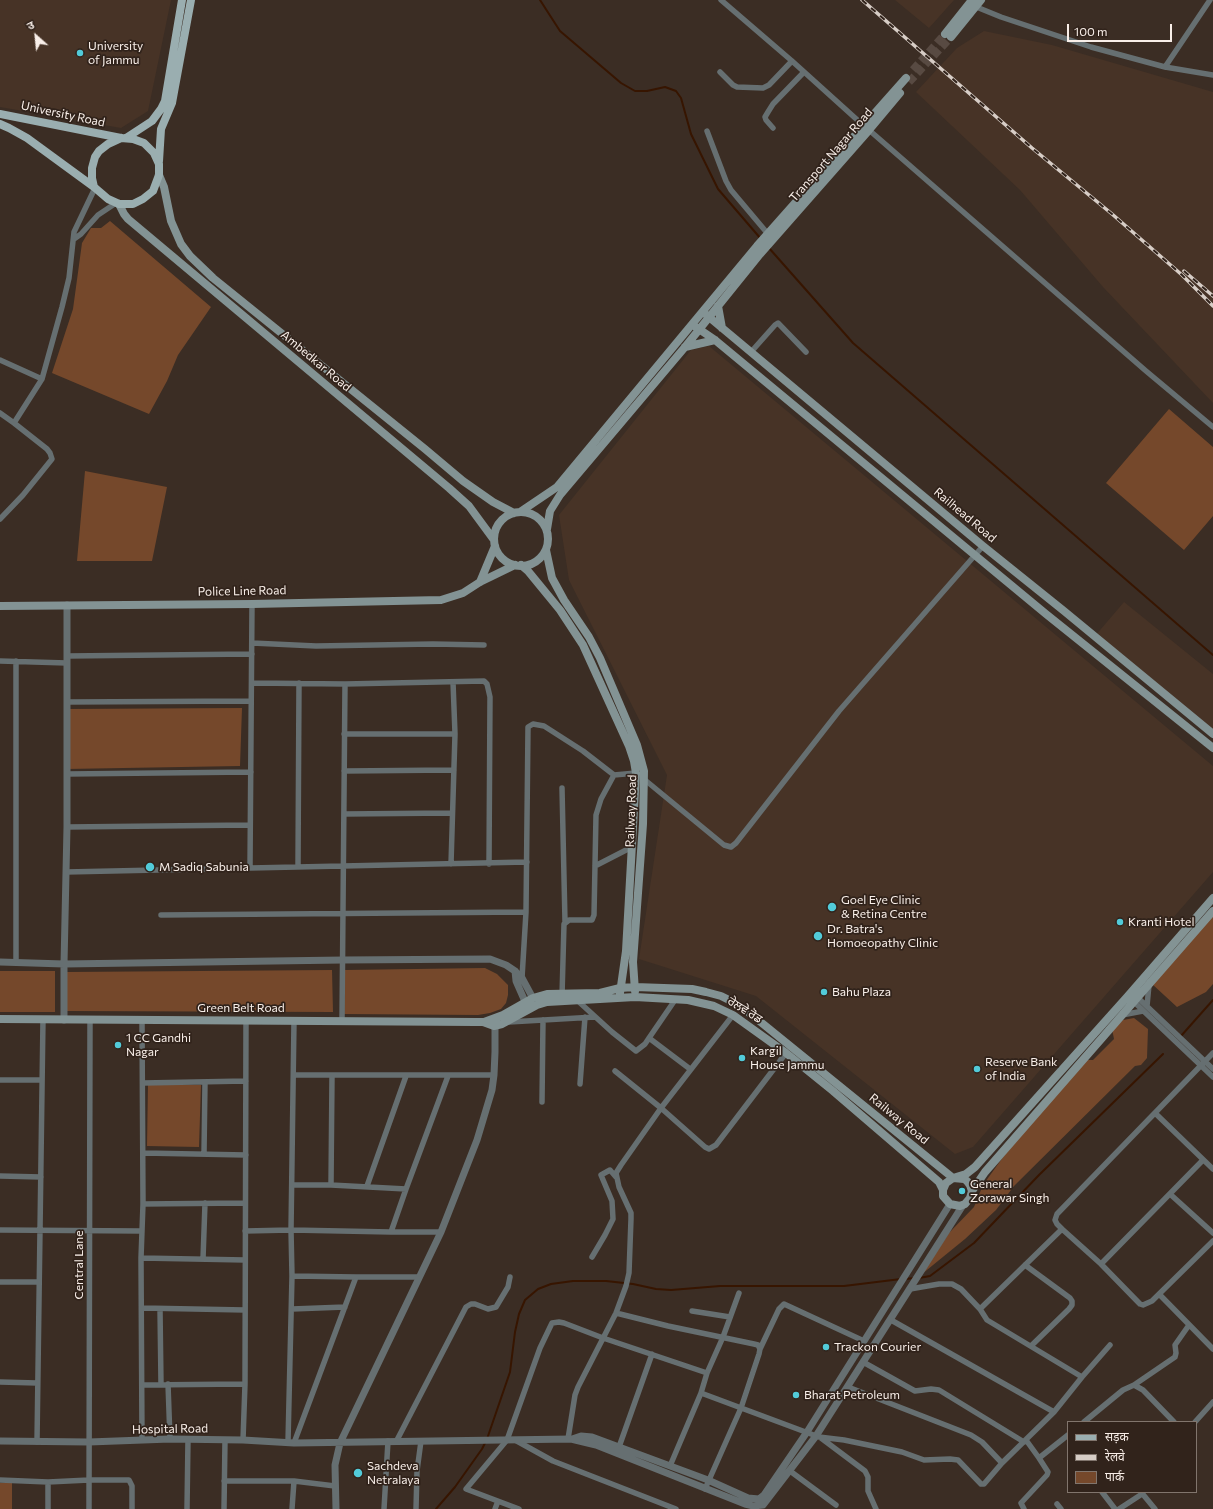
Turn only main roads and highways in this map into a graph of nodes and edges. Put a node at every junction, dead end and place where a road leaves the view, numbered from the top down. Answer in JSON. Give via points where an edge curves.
{"nodes":[{"id":1,"x":182,"y":0,"type":"edge"},
{"id":2,"x":192,"y":0,"type":"edge"},
{"id":3,"x":981,"y":0,"type":"edge"},
{"id":4,"x":972,"y":3,"type":"edge"},
{"id":5,"x":948,"y":35,"type":"tunnel mouth"},
{"id":6,"x":908,"y":80,"type":"tunnel mouth"},
{"id":7,"x":2,"y":114,"type":"edge"},
{"id":8,"x":1,"y":125,"type":"edge"},
{"id":9,"x":123,"y":138,"type":"junction"},
{"id":10,"x":159,"y":164,"type":"junction"},
{"id":11,"x":159,"y":175,"type":"junction"},
{"id":12,"x":95,"y":188,"type":"junction"},
{"id":13,"x":118,"y":203,"type":"junction"},
{"id":14,"x":760,"y":250,"type":"junction"},
{"id":15,"x":718,"y":306,"type":"junction"},
{"id":16,"x":706,"y":315,"type":"junction"},
{"id":17,"x":696,"y":327,"type":"junction"},
{"id":18,"x":722,"y":328,"type":"junction"},
{"id":19,"x":714,"y":340,"type":"junction"},
{"id":20,"x":685,"y":347,"type":"junction"},
{"id":21,"x":517,"y":512,"type":"junction"},
{"id":22,"x":547,"y":529,"type":"junction"},
{"id":23,"x":494,"y":543,"type":"junction"},
{"id":24,"x":546,"y":550,"type":"junction"},
{"id":25,"x":518,"y":565,"type":"junction"},
{"id":26,"x":480,"y":582,"type":"junction"},
{"id":27,"x":0,"y":606,"type":"edge"},
{"id":28,"x":1064,"y":611,"type":"junction"},
{"id":29,"x":1055,"y":621,"type":"junction"},
{"id":30,"x":1213,"y":734,"type":"edge"},
{"id":31,"x":1213,"y":748,"type":"edge"},
{"id":32,"x":1213,"y":898,"type":"edge"},
{"id":33,"x":1213,"y":911,"type":"edge"},
{"id":34,"x":635,"y":987,"type":"junction"},
{"id":35,"x":620,"y":988,"type":"junction"},
{"id":36,"x":635,"y":997,"type":"junction"},
{"id":37,"x":1133,"y":997,"type":"junction"},
{"id":38,"x":562,"y":998,"type":"junction"},
{"id":39,"x":620,"y":998,"type":"junction"},
{"id":40,"x":531,"y":1003,"type":"junction"},
{"id":41,"x":0,"y":1019,"type":"edge"},
{"id":42,"x":483,"y":1022,"type":"joint"},
{"id":43,"x":494,"y":1022,"type":"junction"},
{"id":44,"x":953,"y":1178,"type":"junction"},
{"id":45,"x":943,"y":1190,"type":"junction"},
{"id":46,"x":972,"y":1191,"type":"junction"}],
"edges":[{"from":1,"to":9,"type":"main road","via":[[161,110],[152,121]]},
{"from":2,"to":10,"type":"main road","via":[[172,103],[161,129]]},
{"from":3,"to":4,"type":"main road"},
{"from":4,"to":5,"type":"main road"},
{"from":6,"to":14,"type":"main road","name":"Transport Nagar Road"},
{"from":7,"to":8,"type":"main road"},
{"from":7,"to":9,"type":"main road","name":"University Road"},
{"from":8,"to":12,"type":"main road","via":[[27,138]]},
{"from":9,"to":10,"type":"main road","via":[[140,141],[147,146]]},
{"from":9,"to":12,"type":"main road","via":[[108,144],[95,157],[91,174]]},
{"from":10,"to":11,"type":"main road"},
{"from":11,"to":13,"type":"main road","via":[[153,191],[144,199],[133,204]]},
{"from":11,"to":21,"type":"main road","via":[[170,221],[181,244],[213,278],[463,481],[493,502]]},
{"from":12,"to":13,"type":"main road"},
{"from":13,"to":23,"type":"main road","name":"Ambedkar Road","via":[[128,219],[469,506]]},
{"from":14,"to":15,"type":"main road"},
{"from":14,"to":16,"type":"main road"},
{"from":15,"to":16,"type":"main road"},
{"from":15,"to":18,"type":"main road"},
{"from":16,"to":17,"type":"main road"},
{"from":16,"to":18,"type":"main road","name":"Railhead Road"},
{"from":17,"to":19,"type":"main road","name":"Railhead Road"},
{"from":17,"to":20,"type":"main road"},
{"from":17,"to":21,"type":"main road","via":[[557,487]]},
{"from":18,"to":28,"type":"main road","name":"Railhead Road"},
{"from":19,"to":20,"type":"main road"},
{"from":19,"to":29,"type":"main road","name":"Railhead Road"},
{"from":20,"to":22,"type":"main road","via":[[560,495],[550,511]]},
{"from":21,"to":22,"type":"main road","via":[[535,515]]},
{"from":21,"to":23,"type":"main road","via":[[505,518],[497,527]]},
{"from":22,"to":24,"type":"main road","via":[[549,538]]},
{"from":23,"to":25,"type":"main road","via":[[504,560]]},
{"from":23,"to":26,"type":"main road"},
{"from":24,"to":25,"type":"main road","via":[[540,559],[529,565]]},
{"from":24,"to":34,"type":"main road","name":"Railway Road","via":[[552,578],[600,658],[643,764],[644,824],[633,962]]},
{"from":25,"to":26,"type":"main road","name":"Police Line Road"},
{"from":25,"to":35,"type":"main road","via":[[528,571],[560,610],[583,645],[629,746],[636,773],[626,951]]},
{"from":26,"to":27,"type":"main road","name":"Police Line Road","via":[[462,593],[440,600]]},
{"from":28,"to":29,"type":"main road"},
{"from":28,"to":30,"type":"main road","name":"Railhead Road"},
{"from":29,"to":31,"type":"main road","name":"Railhead Road"},
{"from":32,"to":37,"type":"main road"},
{"from":33,"to":37,"type":"main road","via":[[1149,984]]},
{"from":34,"to":35,"type":"main road","name":"Railway Road"},
{"from":34,"to":36,"type":"main road","name":"Railway Road"},
{"from":34,"to":44,"type":"main road","name":"Railway Road","via":[[692,989],[721,996],[737,1004]]},
{"from":35,"to":38,"type":"main road","name":"Railway Road"},
{"from":35,"to":39,"type":"main road"},
{"from":36,"to":39,"type":"main road","name":"ਰੇਲਵੇ ਰੋਡ"},
{"from":36,"to":45,"type":"main road","name":"ਰੇਲਵੇ ਰੋਡ","via":[[688,1000],[714,1006],[733,1015],[833,1091],[939,1182]]},
{"from":37,"to":44,"type":"main road","via":[[975,1167],[966,1174]]},
{"from":37,"to":46,"type":"main road","via":[[1122,1015],[985,1172]]},
{"from":38,"to":39,"type":"main road","name":"ਰੇਲਵੇ ਰੋਡ","via":[[578,1001]]},
{"from":38,"to":40,"type":"main road","name":"Railway Road","via":[[547,994]]},
{"from":40,"to":43,"type":"main road","name":"Railway Road"},
{"from":40,"to":43,"type":"main road","via":[[508,1022]]},
{"from":41,"to":42,"type":"main road","name":"Green Belt Road"},
{"from":42,"to":43,"type":"main road","name":"Railway Road"},
{"from":44,"to":45,"type":"main road","via":[[946,1183]]},
{"from":44,"to":46,"type":"main road","via":[[964,1178]]},
{"from":45,"to":46,"type":"main road","via":[[944,1196],[954,1206],[963,1205],[970,1198]]}]}
